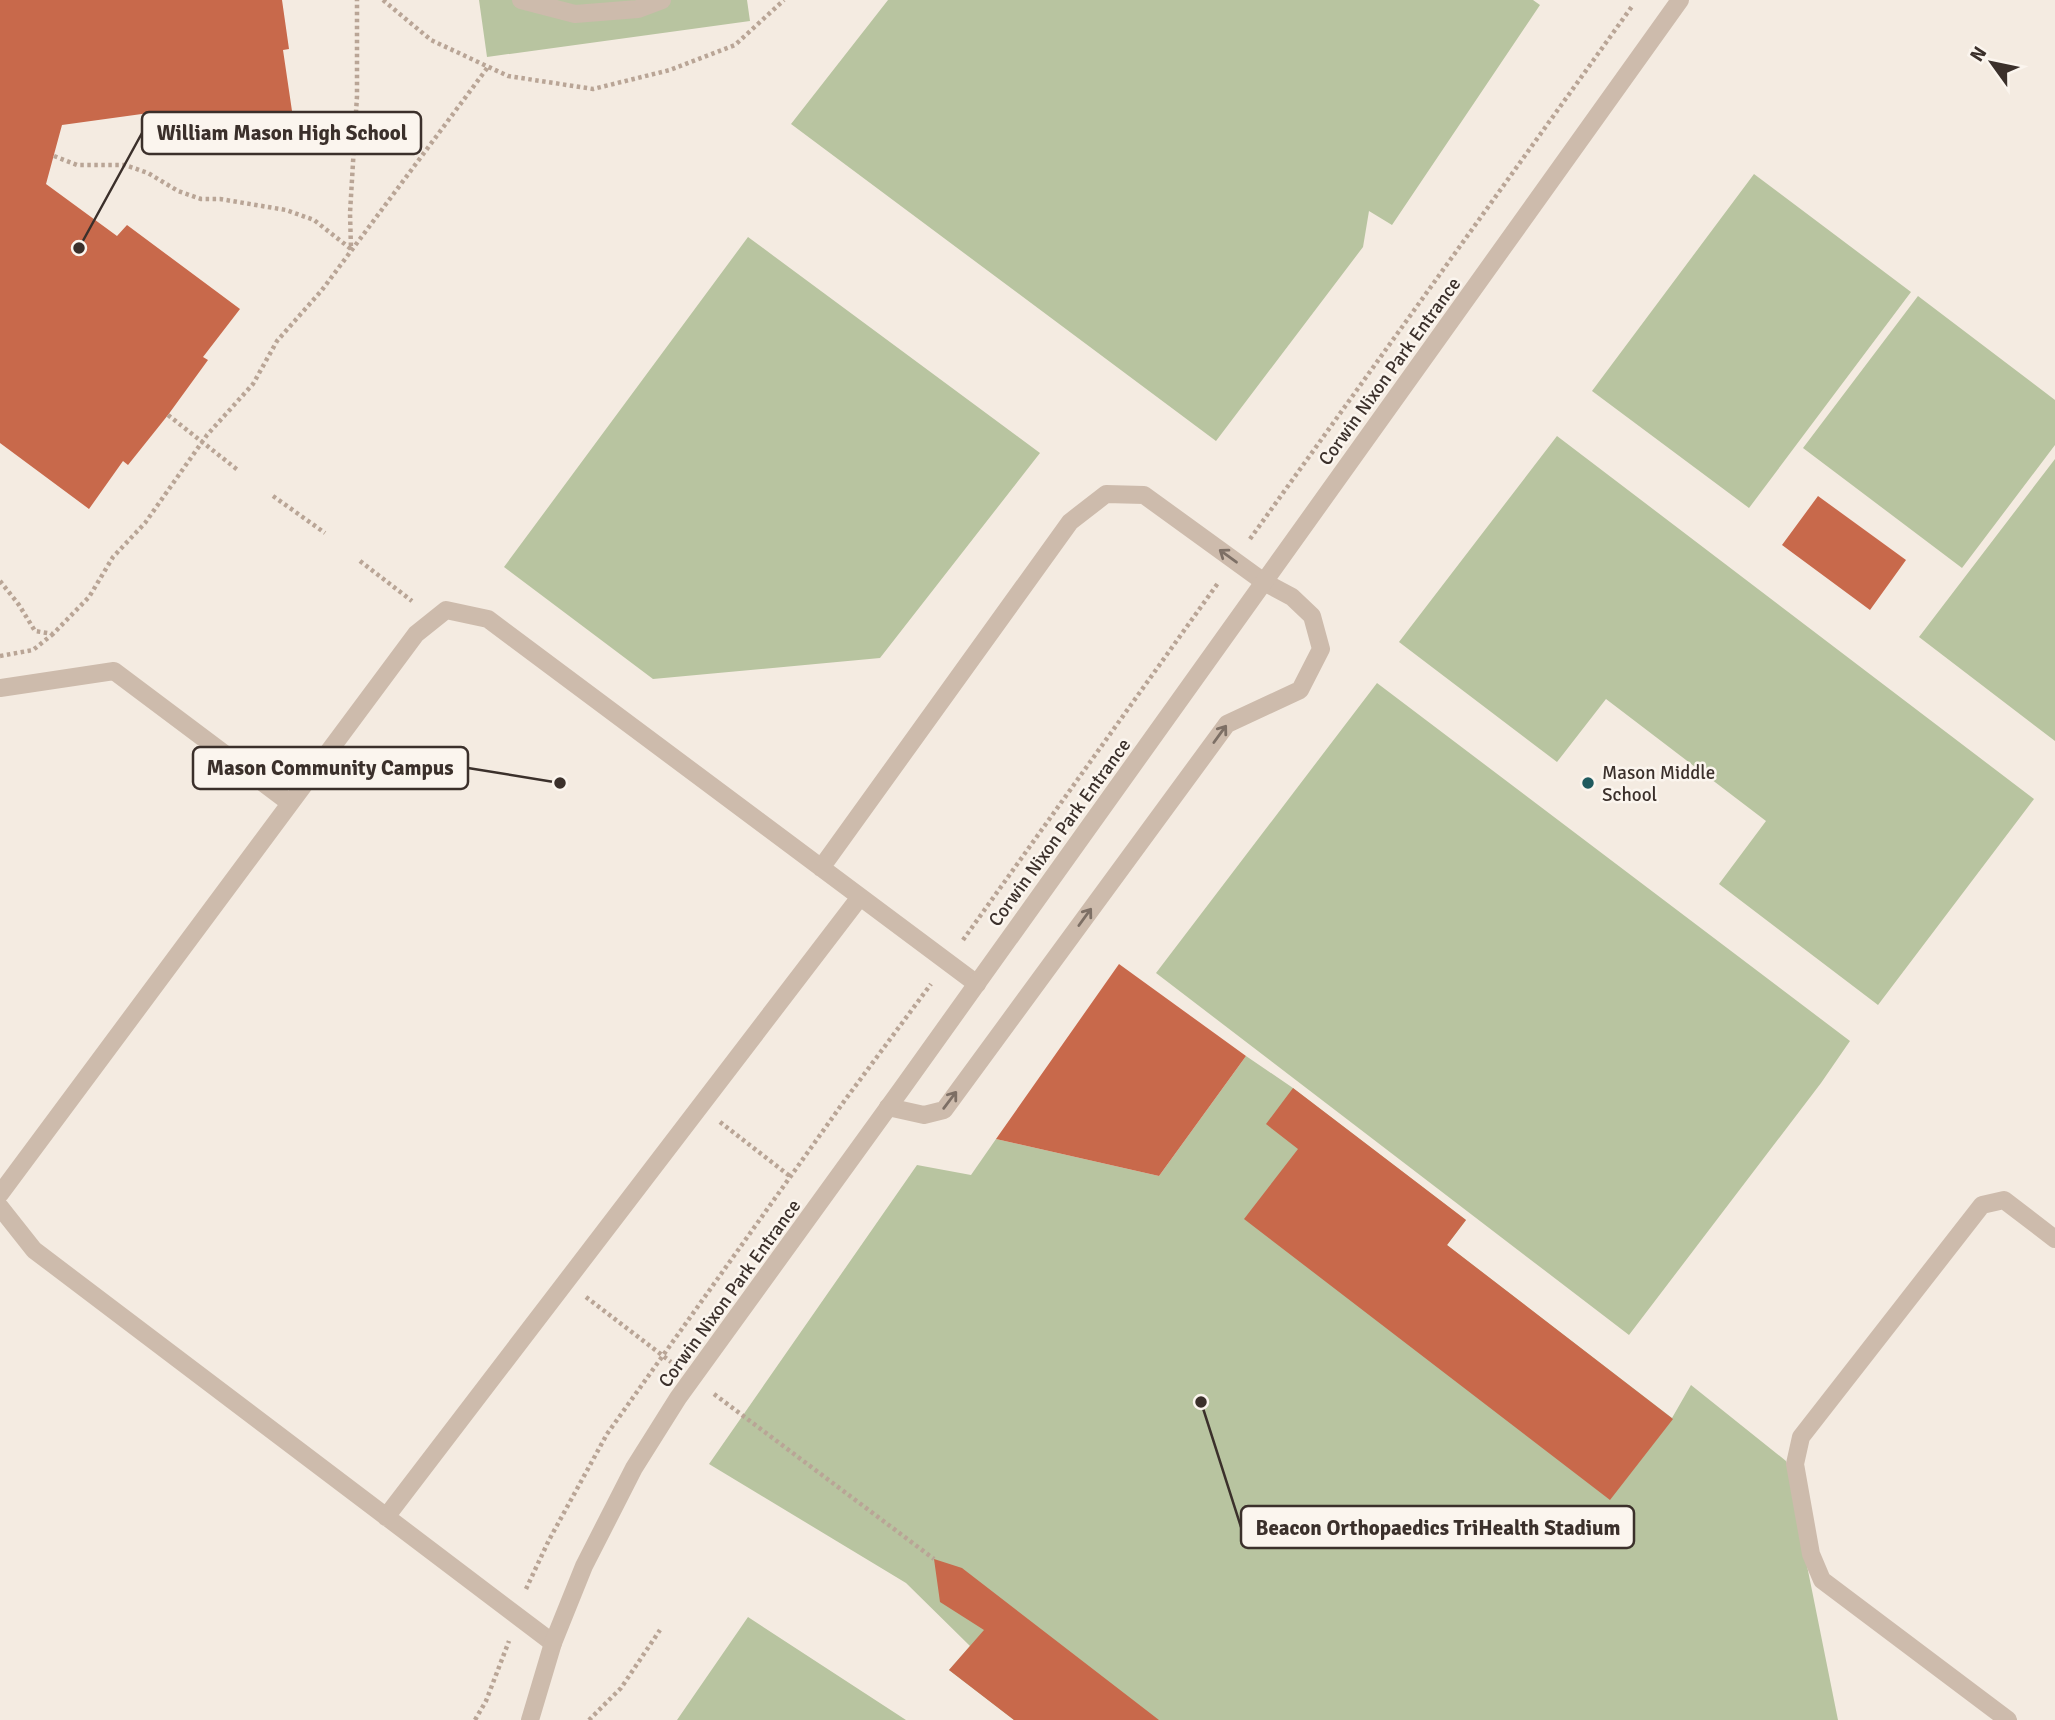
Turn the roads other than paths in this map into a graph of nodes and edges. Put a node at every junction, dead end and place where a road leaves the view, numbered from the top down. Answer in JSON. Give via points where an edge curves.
{"nodes":[{"id":1,"x":521,"y":0,"type":"edge"},
{"id":2,"x":662,"y":0,"type":"edge"},
{"id":3,"x":1680,"y":0,"type":"edge"},
{"id":4,"x":1264,"y":582,"type":"junction"},
{"id":5,"x":0,"y":688,"type":"edge"},
{"id":6,"x":290,"y":803,"type":"junction"},
{"id":7,"x":821,"y":868,"type":"junction"},
{"id":8,"x":860,"y":897,"type":"junction"},
{"id":9,"x":977,"y":984,"type":"junction"},
{"id":10,"x":888,"y":1107,"type":"junction"},
{"id":11,"x":0,"y":1194,"type":"edge"},
{"id":12,"x":0,"y":1207,"type":"edge"},
{"id":13,"x":2055,"y":1238,"type":"edge"},
{"id":14,"x":386,"y":1517,"type":"junction"},
{"id":15,"x":553,"y":1643,"type":"junction"},
{"id":16,"x":530,"y":1720,"type":"edge"},
{"id":17,"x":2008,"y":1720,"type":"edge"}],
"edges":[{"from":1,"to":2,"type":"street","via":[[575,14],[638,9]]},
{"from":3,"to":4,"type":"street","name":"Corwin Nixon Park Entrance"},
{"from":4,"to":7,"type":"street","one_way":true,"via":[[1144,495],[1106,494],[1070,522]]},
{"from":4,"to":9,"type":"street","name":"Corwin Nixon Park Entrance"},
{"from":10,"to":4,"type":"street","one_way":true,"via":[[924,1115],[944,1110],[1227,724],[1300,690],[1321,649],[1312,616],[1292,597]]},
{"from":5,"to":6,"type":"street","via":[[114,671]]},
{"from":6,"to":7,"type":"street","via":[[416,634],[446,610],[488,619]]},
{"from":6,"to":11,"type":"street"},
{"from":7,"to":8,"type":"street"},
{"from":8,"to":9,"type":"street"},
{"from":8,"to":14,"type":"street"},
{"from":9,"to":10,"type":"street","name":"Corwin Nixon Park Entrance"},
{"from":10,"to":15,"type":"street","name":"Corwin Nixon Park Entrance","via":[[678,1398],[634,1468],[584,1566]]},
{"from":12,"to":14,"type":"street","via":[[34,1250]]},
{"from":13,"to":17,"type":"street","via":[[2004,1200],[1982,1205],[1801,1437],[1796,1464],[1811,1554],[1822,1580]]},
{"from":14,"to":15,"type":"street"},
{"from":15,"to":16,"type":"street","name":"Corwin Nixon Park Entrance"}]}
